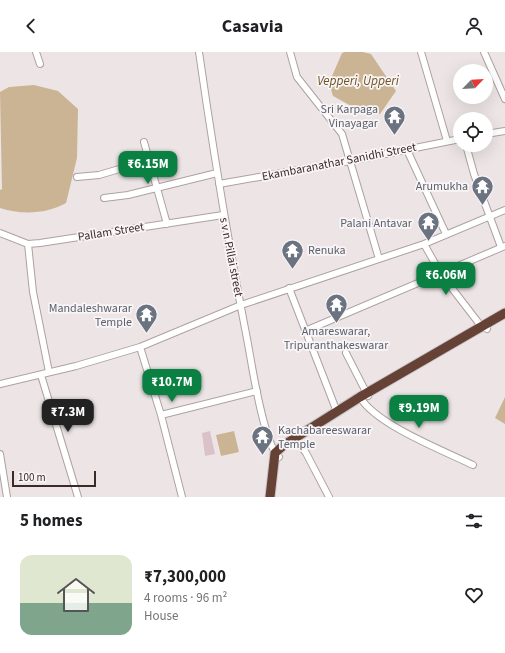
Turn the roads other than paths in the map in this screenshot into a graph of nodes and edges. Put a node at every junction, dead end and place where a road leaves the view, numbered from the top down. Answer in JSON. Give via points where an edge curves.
{"nodes":[{"id":1,"x":36,"y":52,"type":"edge"},
{"id":2,"x":199,"y":52,"type":"edge"},
{"id":3,"x":290,"y":52,"type":"edge"},
{"id":4,"x":421,"y":52,"type":"edge"},
{"id":5,"x":484,"y":52,"type":"edge"},
{"id":6,"x":40,"y":64,"type":"dead end"},
{"id":7,"x":505,"y":99,"type":"edge"},
{"id":8,"x":505,"y":131,"type":"edge"},
{"id":9,"x":493,"y":133,"type":"edge"},
{"id":10,"x":453,"y":140,"type":"edge"},
{"id":11,"x":447,"y":141,"type":"junction"},
{"id":12,"x":144,"y":142,"type":"dead end"},
{"id":13,"x":407,"y":150,"type":"junction"},
{"id":14,"x":468,"y":152,"type":"edge"},
{"id":15,"x":150,"y":160,"type":"junction"},
{"id":16,"x":350,"y":162,"type":"junction"},
{"id":17,"x":217,"y":173,"type":"junction"},
{"id":18,"x":77,"y":177,"type":"dead end"},
{"id":19,"x":219,"y":184,"type":"junction"},
{"id":20,"x":158,"y":187,"type":"junction"},
{"id":21,"x":104,"y":198,"type":"dead end"},
{"id":22,"x":505,"y":210,"type":"edge"},
{"id":23,"x":224,"y":215,"type":"junction"},
{"id":24,"x":489,"y":216,"type":"junction"},
{"id":25,"x":167,"y":224,"type":"junction"},
{"id":26,"x":0,"y":234,"type":"edge"},
{"id":27,"x":446,"y":234,"type":"junction"},
{"id":28,"x":28,"y":244,"type":"junction"},
{"id":29,"x":424,"y":244,"type":"junction"},
{"id":30,"x":503,"y":247,"type":"edge"},
{"id":31,"x":379,"y":259,"type":"junction"},
{"id":32,"x":441,"y":274,"type":"junction"},
{"id":33,"x":289,"y":288,"type":"junction"},
{"id":34,"x":240,"y":305,"type":"junction"},
{"id":35,"x":505,"y":313,"type":"edge"},
{"id":36,"x":505,"y":318,"type":"edge"},
{"id":37,"x":484,"y":327,"type":"junction"},
{"id":38,"x":305,"y":331,"type":"junction"},
{"id":39,"x":140,"y":347,"type":"junction"},
{"id":40,"x":346,"y":352,"type":"dead end"},
{"id":41,"x":49,"y":372,"type":"junction"},
{"id":42,"x":41,"y":375,"type":"junction"},
{"id":43,"x":0,"y":384,"type":"edge"},
{"id":44,"x":257,"y":392,"type":"junction"},
{"id":45,"x":364,"y":397,"type":"junction"},
{"id":46,"x":337,"y":412,"type":"junction"},
{"id":47,"x":161,"y":415,"type":"junction"},
{"id":48,"x":269,"y":436,"type":"junction"},
{"id":49,"x":297,"y":441,"type":"junction"},
{"id":50,"x":284,"y":445,"type":"junction"},
{"id":51,"x":0,"y":454,"type":"edge"},
{"id":52,"x":277,"y":455,"type":"junction"},
{"id":53,"x":473,"y":465,"type":"dead end"},
{"id":54,"x":7,"y":497,"type":"edge"},
{"id":55,"x":78,"y":497,"type":"edge"},
{"id":56,"x":182,"y":497,"type":"edge"},
{"id":57,"x":270,"y":497,"type":"edge"},
{"id":58,"x":274,"y":497,"type":"edge"},
{"id":59,"x":329,"y":497,"type":"edge"}],
"edges":[{"from":1,"to":6,"type":"street"},
{"from":2,"to":17,"type":"street","name":"s v n Pillai street"},
{"from":3,"to":16,"type":"street","via":[[297,77],[342,134]]},
{"from":4,"to":11,"type":"street"},
{"from":5,"to":7,"type":"street"},
{"from":8,"to":9,"type":"street"},
{"from":10,"to":11,"type":"street","name":"Ekambaranathar Sanidhi Street"},
{"from":11,"to":13,"type":"street","name":"Ekambaranathar Sanidhi Street"},
{"from":12,"to":15,"type":"street"},
{"from":13,"to":16,"type":"street","name":"Ekambaranathar Sanidhi Street"},
{"from":13,"to":27,"type":"street"},
{"from":14,"to":24,"type":"street"},
{"from":15,"to":18,"type":"street","via":[[106,174]]},
{"from":15,"to":20,"type":"street"},
{"from":16,"to":19,"type":"street","name":"Ekambaranathar Sanidhi Street"},
{"from":16,"to":31,"type":"street"},
{"from":17,"to":19,"type":"street","name":"s v n Pillai street"},
{"from":17,"to":20,"type":"street"},
{"from":19,"to":23,"type":"street","name":"s v n Pillai street"},
{"from":20,"to":21,"type":"street"},
{"from":20,"to":25,"type":"street"},
{"from":22,"to":24,"type":"street"},
{"from":23,"to":25,"type":"street","name":"Pallam Street"},
{"from":23,"to":34,"type":"street","name":"s v n Pillai street"},
{"from":24,"to":27,"type":"street"},
{"from":24,"to":30,"type":"street"},
{"from":25,"to":28,"type":"street","name":"Pallam Street"},
{"from":26,"to":28,"type":"street","name":"Pallam Street"},
{"from":27,"to":29,"type":"street"},
{"from":28,"to":41,"type":"street","via":[[33,292]]},
{"from":29,"to":31,"type":"street"},
{"from":29,"to":32,"type":"street"},
{"from":30,"to":32,"type":"street"},
{"from":31,"to":33,"type":"street"},
{"from":32,"to":37,"type":"street"},
{"from":32,"to":38,"type":"street"},
{"from":33,"to":34,"type":"street"},
{"from":33,"to":38,"type":"street"},
{"from":34,"to":39,"type":"street"},
{"from":34,"to":44,"type":"street","name":"s v n Pillai street"},
{"from":35,"to":37,"type":"highway"},
{"from":36,"to":37,"type":"highway"},
{"from":37,"to":45,"type":"highway"},
{"from":38,"to":46,"type":"street"},
{"from":39,"to":41,"type":"street"},
{"from":39,"to":47,"type":"street"},
{"from":40,"to":45,"type":"street"},
{"from":41,"to":42,"type":"street"},
{"from":42,"to":43,"type":"street"},
{"from":42,"to":55,"type":"street"},
{"from":44,"to":47,"type":"street"},
{"from":44,"to":48,"type":"street","name":"s v n Pillai street"},
{"from":45,"to":46,"type":"highway"},
{"from":45,"to":49,"type":"highway"},
{"from":45,"to":53,"type":"street","via":[[372,413],[390,425]]},
{"from":46,"to":50,"type":"highway"},
{"from":47,"to":56,"type":"street"},
{"from":48,"to":50,"type":"street","via":[[274,442]]},
{"from":48,"to":52,"type":"street","name":"s v n Pillai street"},
{"from":49,"to":52,"type":"highway"},
{"from":49,"to":59,"type":"street"},
{"from":50,"to":52,"type":"highway"},
{"from":51,"to":54,"type":"street"},
{"from":52,"to":57,"type":"highway"},
{"from":52,"to":58,"type":"highway"}]}
